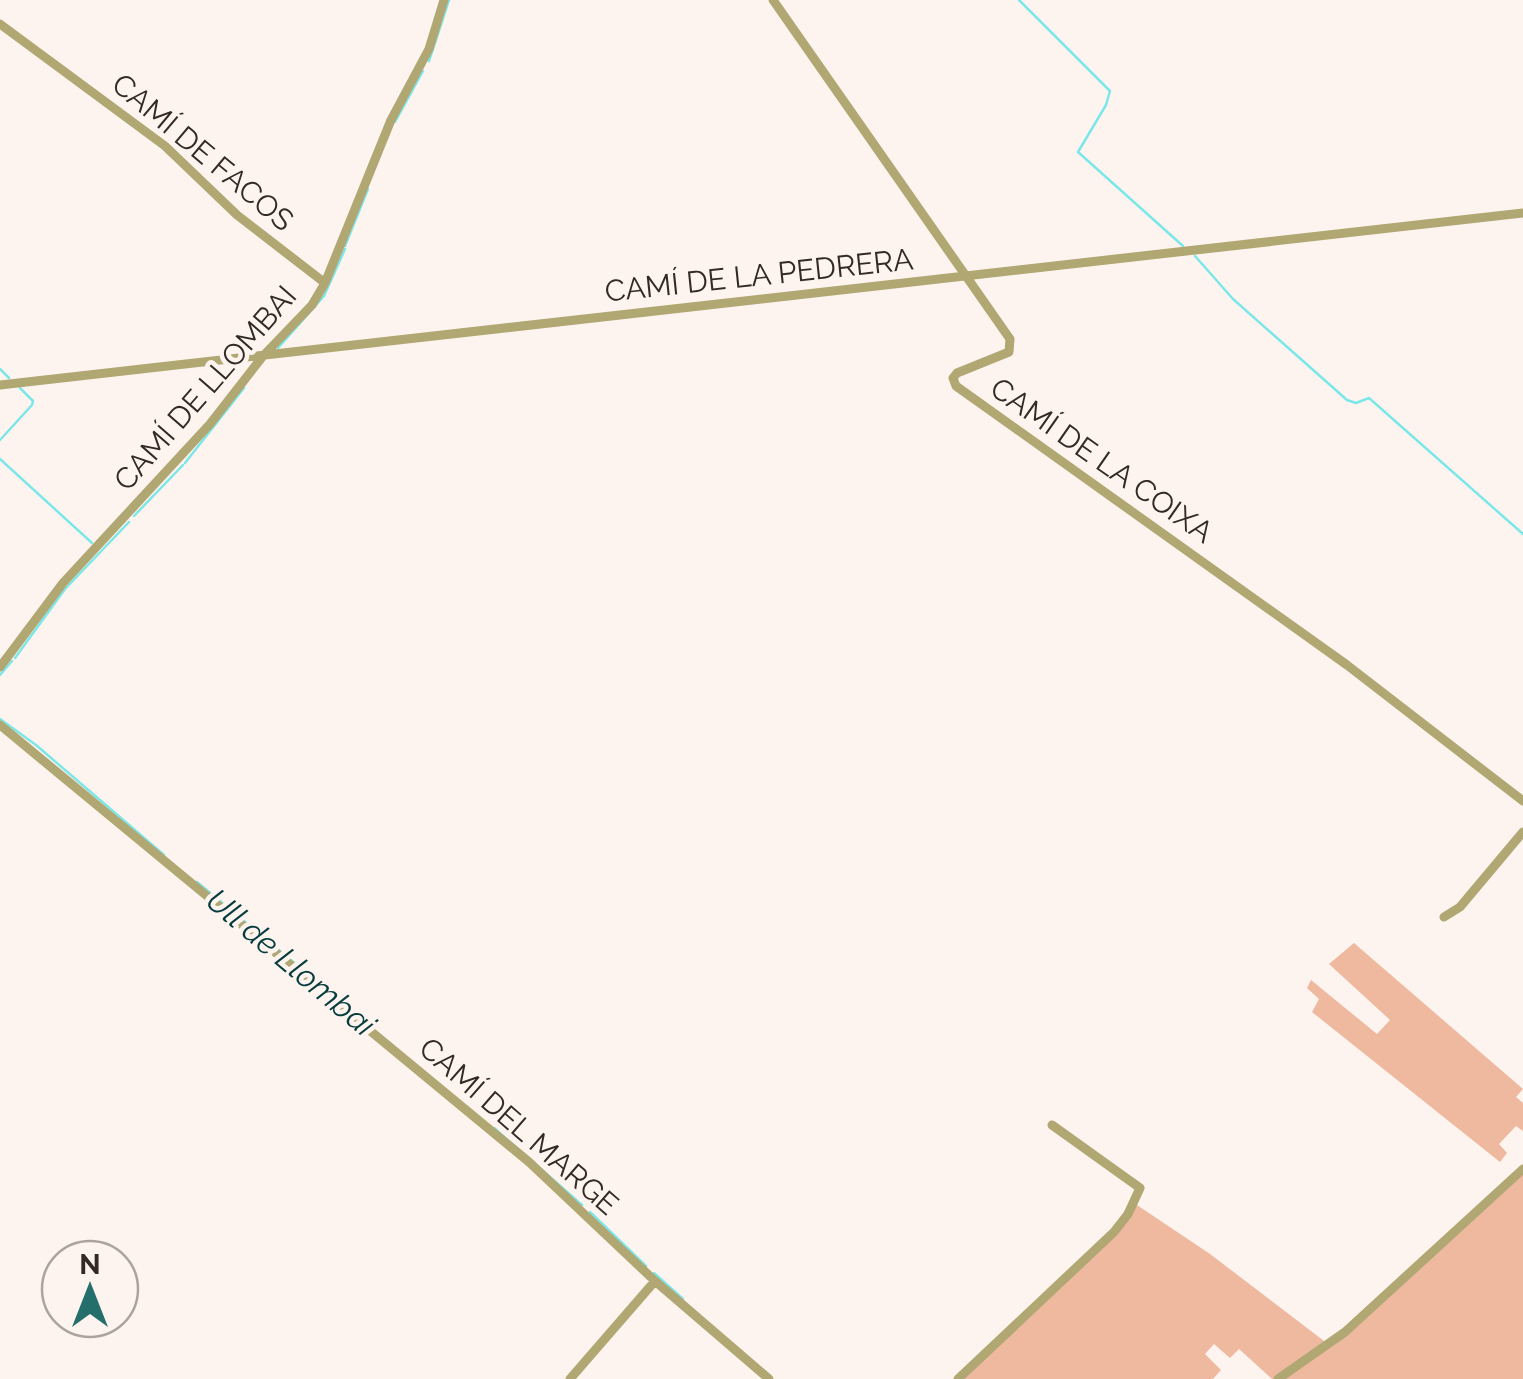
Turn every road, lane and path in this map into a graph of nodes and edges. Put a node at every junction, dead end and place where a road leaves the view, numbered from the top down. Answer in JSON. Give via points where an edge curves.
{"nodes":[{"id":1,"x":444,"y":0,"type":"edge"},
{"id":2,"x":773,"y":0,"type":"edge"},
{"id":3,"x":0,"y":24,"type":"edge"},
{"id":4,"x":1523,"y":213,"type":"edge"},
{"id":5,"x":966,"y":276,"type":"junction"},
{"id":6,"x":326,"y":283,"type":"junction"},
{"id":7,"x":263,"y":356,"type":"junction"},
{"id":8,"x":0,"y":385,"type":"edge"},
{"id":9,"x":0,"y":666,"type":"edge"},
{"id":10,"x":0,"y":725,"type":"edge"},
{"id":11,"x":1523,"y":801,"type":"edge"},
{"id":12,"x":1523,"y":832,"type":"edge"},
{"id":13,"x":1444,"y":917,"type":"dead end"},
{"id":14,"x":1052,"y":1125,"type":"dead end"},
{"id":15,"x":1523,"y":1169,"type":"edge"},
{"id":16,"x":655,"y":1282,"type":"junction"},
{"id":17,"x":570,"y":1379,"type":"edge"},
{"id":18,"x":769,"y":1379,"type":"edge"},
{"id":19,"x":958,"y":1379,"type":"edge"},
{"id":20,"x":1278,"y":1379,"type":"edge"}],
"edges":[{"from":1,"to":6,"type":"street","name":"CAMÍ DE LLOMBAI","via":[[429,49],[378,148]]},
{"from":2,"to":5,"type":"street","name":"CAMÍ DE LA COIXA"},
{"from":3,"to":6,"type":"street","name":"CAMÍ DE FACOS","via":[[165,146],[237,215]]},
{"from":4,"to":5,"type":"street","name":"CAMÍ DE LA PEDRERA"},
{"from":5,"to":7,"type":"street","name":"CAMÍ DE LA PEDRERA"},
{"from":5,"to":11,"type":"street","name":"CAMÍ DE LA COIXA","via":[[1012,344],[1009,352],[957,372],[956,386],[1347,665]]},
{"from":6,"to":7,"type":"street","name":"CAMÍ DE LLOMBAI"},
{"from":7,"to":8,"type":"street","name":"CAMÍ DE LA PEDRERA"},
{"from":7,"to":9,"type":"street","name":"CAMÍ DE LLOMBAI","via":[[200,436],[63,582]]},
{"from":10,"to":16,"type":"street","name":"CAMÍ DEL MARGE","via":[[529,1162]]},
{"from":12,"to":13,"type":"street","via":[[1460,908]]},
{"from":14,"to":19,"type":"street","via":[[1140,1188],[1114,1232]]},
{"from":15,"to":20,"type":"street","via":[[1345,1332]]},
{"from":16,"to":17,"type":"street"},
{"from":16,"to":18,"type":"street","name":"CAMÍ DEL MARGE"}]}
